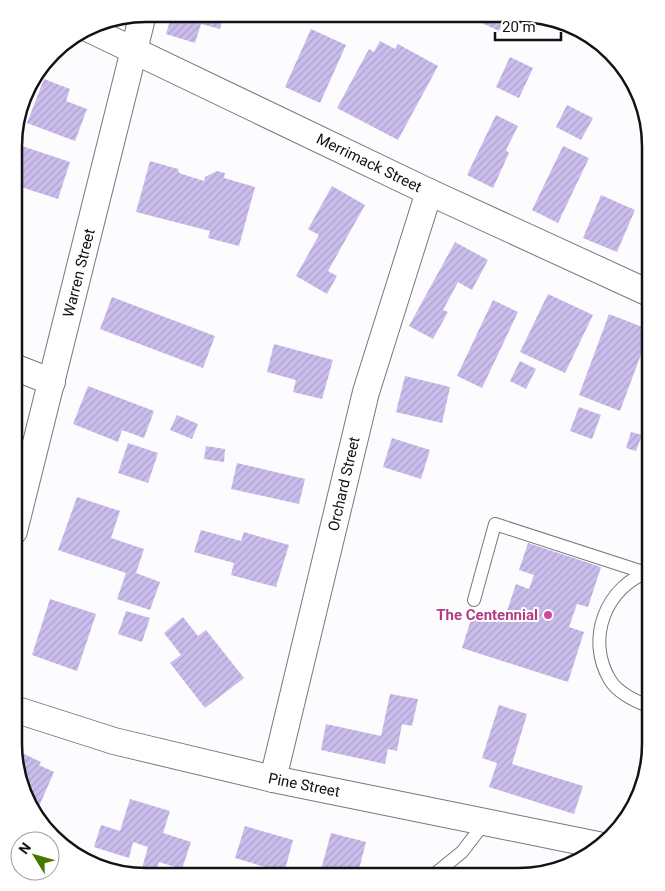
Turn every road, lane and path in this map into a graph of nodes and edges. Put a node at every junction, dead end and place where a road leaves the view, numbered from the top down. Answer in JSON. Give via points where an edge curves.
{"nodes":[{"id":1,"x":141,"y":23,"type":"edge"},
{"id":2,"x":97,"y":33,"type":"edge"},
{"id":3,"x":135,"y":51,"type":"junction"},
{"id":4,"x":429,"y":192,"type":"junction"},
{"id":5,"x":642,"y":290,"type":"edge"},
{"id":6,"x":22,"y":369,"type":"edge"},
{"id":7,"x":52,"y":382,"type":"junction"},
{"id":8,"x":22,"y":500,"type":"edge"},
{"id":9,"x":642,"y":570,"type":"edge"},
{"id":10,"x":642,"y":575,"type":"edge"},
{"id":11,"x":474,"y":600,"type":"dead end"},
{"id":12,"x":642,"y":702,"type":"edge"},
{"id":13,"x":22,"y":712,"type":"edge"},
{"id":14,"x":273,"y":779,"type":"junction"},
{"id":15,"x":485,"y":822,"type":"junction"},
{"id":16,"x":592,"y":844,"type":"edge"},
{"id":17,"x":442,"y":868,"type":"edge"}],
"edges":[{"from":1,"to":3,"type":"street","name":"Warren Street"},
{"from":2,"to":3,"type":"street","name":"Merrimack Street"},
{"from":3,"to":4,"type":"street","name":"Merrimack Street"},
{"from":3,"to":7,"type":"street","name":"Warren Street"},
{"from":4,"to":5,"type":"street","name":"Merrimack Street"},
{"from":4,"to":14,"type":"street","name":"Orchard Street","via":[[366,392]]},
{"from":6,"to":7,"type":"street"},
{"from":7,"to":8,"type":"street","name":"Warren Street"},
{"from":9,"to":11,"type":"lane","via":[[495,524]]},
{"from":10,"to":12,"type":"lane","via":[[622,586],[606,608],[599,632],[599,656],[610,681],[626,695]]},
{"from":13,"to":14,"type":"street","name":"Pine Street","via":[[114,742]]},
{"from":14,"to":15,"type":"street","name":"Pine Street"},
{"from":15,"to":16,"type":"street","name":"Pine Street"},
{"from":15,"to":17,"type":"lane","via":[[462,852]]}]}
